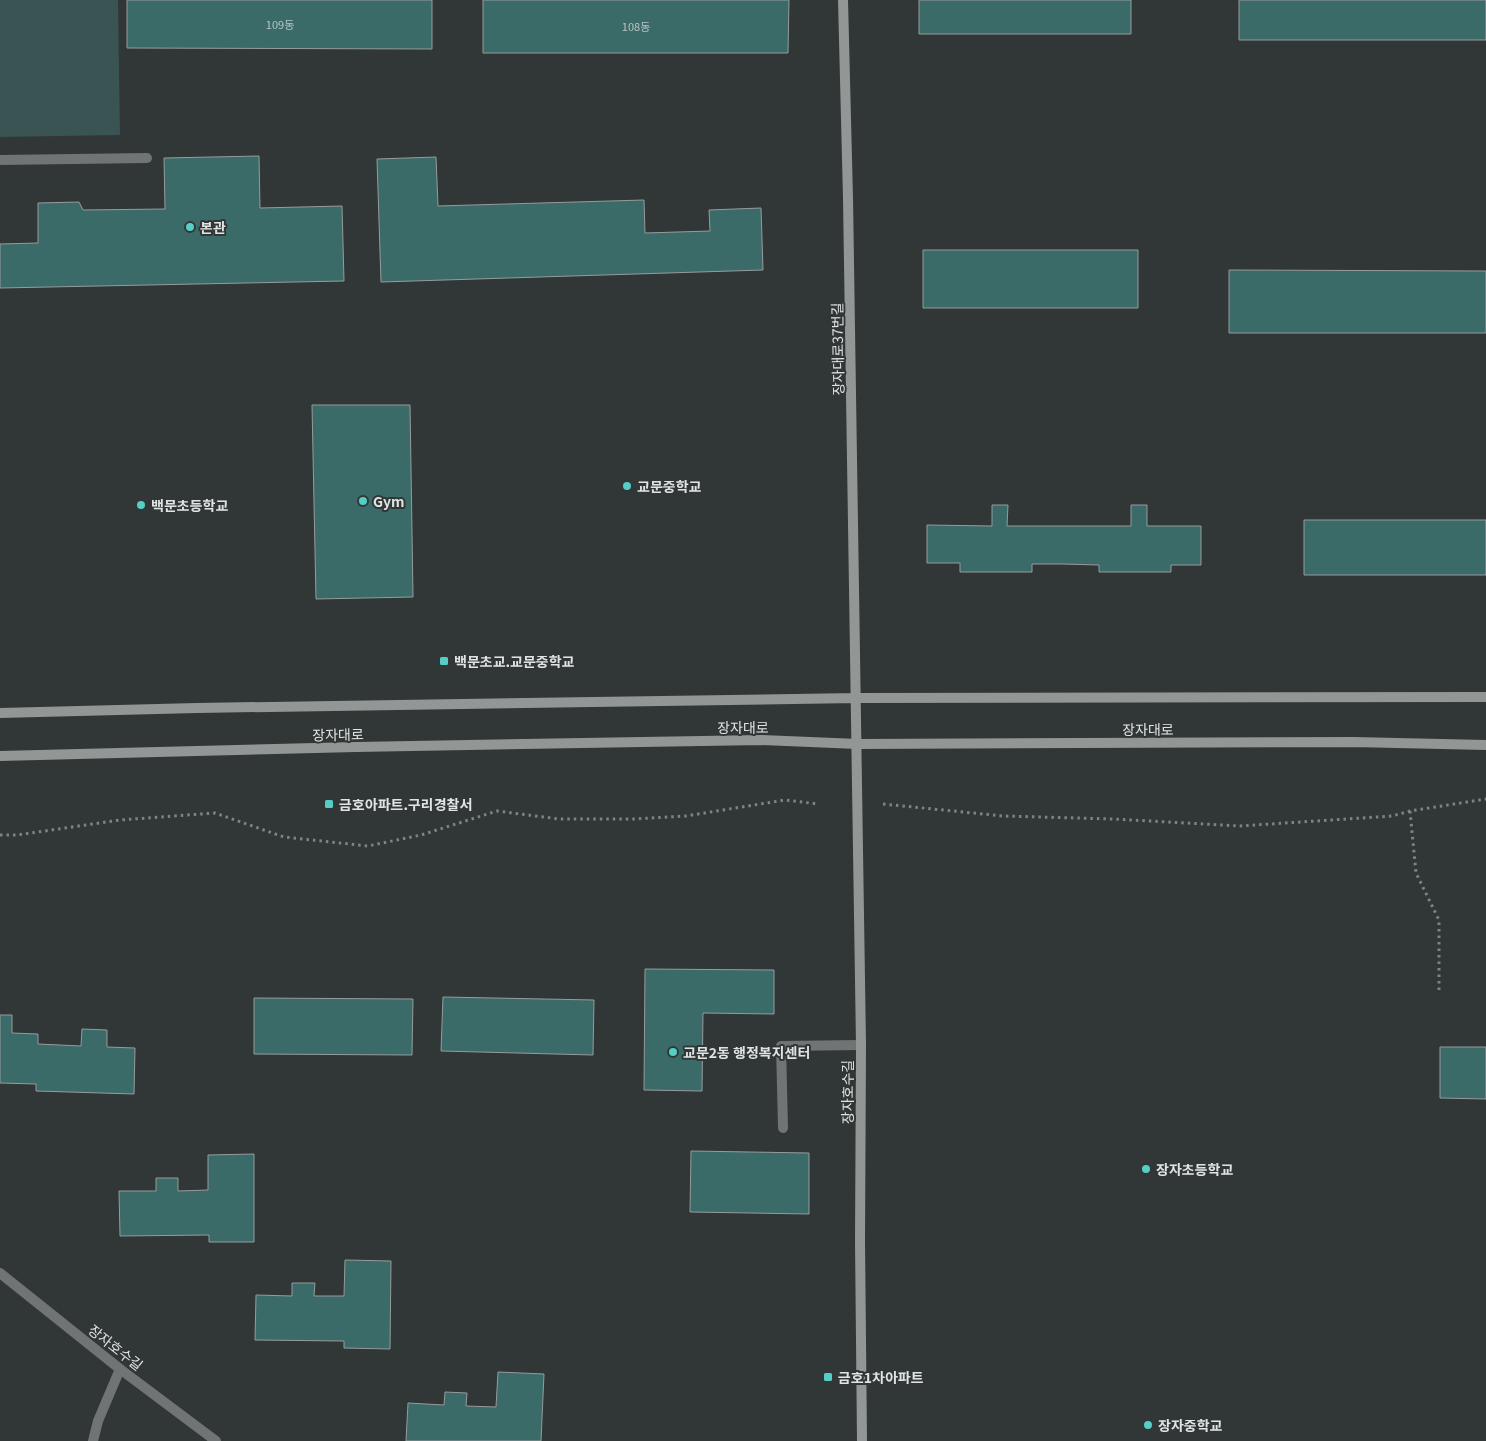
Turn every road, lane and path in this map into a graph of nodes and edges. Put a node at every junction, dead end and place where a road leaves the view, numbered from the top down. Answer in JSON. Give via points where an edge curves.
{"nodes":[{"id":1,"x":843,"y":0,"type":"edge"},
{"id":2,"x":147,"y":158,"type":"dead end"},
{"id":3,"x":0,"y":160,"type":"edge"},
{"id":4,"x":1486,"y":697,"type":"edge"},
{"id":5,"x":857,"y":698,"type":"junction"},
{"id":6,"x":0,"y":713,"type":"edge"},
{"id":7,"x":858,"y":744,"type":"junction"},
{"id":8,"x":1486,"y":745,"type":"edge"},
{"id":9,"x":0,"y":756,"type":"edge"},
{"id":10,"x":1486,"y":799,"type":"edge"},
{"id":11,"x":818,"y":804,"type":"dead end"},
{"id":12,"x":883,"y":804,"type":"dead end"},
{"id":13,"x":1410,"y":812,"type":"junction"},
{"id":14,"x":0,"y":835,"type":"edge"},
{"id":15,"x":1439,"y":990,"type":"dead end"},
{"id":16,"x":862,"y":1045,"type":"junction"},
{"id":17,"x":783,"y":1128,"type":"dead end"},
{"id":18,"x":0,"y":1273,"type":"edge"},
{"id":19,"x":120,"y":1369,"type":"junction"},
{"id":20,"x":93,"y":1441,"type":"edge"},
{"id":21,"x":216,"y":1441,"type":"edge"},
{"id":22,"x":862,"y":1441,"type":"edge"}],
"edges":[{"from":1,"to":5,"type":"street","name":"장자대로37번길"},
{"from":2,"to":3,"type":"street"},
{"from":4,"to":5,"type":"street","name":"장자대로"},
{"from":5,"to":6,"type":"street","name":"장자대로"},
{"from":5,"to":7,"type":"street","name":"장자대로37번길"},
{"from":7,"to":8,"type":"street","name":"장자대로","via":[[1353,742]]},
{"from":7,"to":9,"type":"street","name":"장자대로","via":[[741,740]]},
{"from":7,"to":16,"type":"street","name":"장자호수길"},
{"from":10,"to":13,"type":"path"},
{"from":11,"to":14,"type":"path","via":[[785,800],[686,816],[634,819],[559,819],[497,812],[421,835],[368,846],[284,837],[215,813],[120,820]]},
{"from":12,"to":13,"type":"path","via":[[1003,816],[1240,826],[1374,818]]},
{"from":13,"to":15,"type":"path","via":[[1416,873],[1439,920]]},
{"from":16,"to":17,"type":"street","via":[[781,1046]]},
{"from":16,"to":22,"type":"street","name":"장자호수길"},
{"from":18,"to":19,"type":"street","name":"장자호수길"},
{"from":19,"to":20,"type":"street"},
{"from":19,"to":21,"type":"street","name":"장자호수길"}]}
